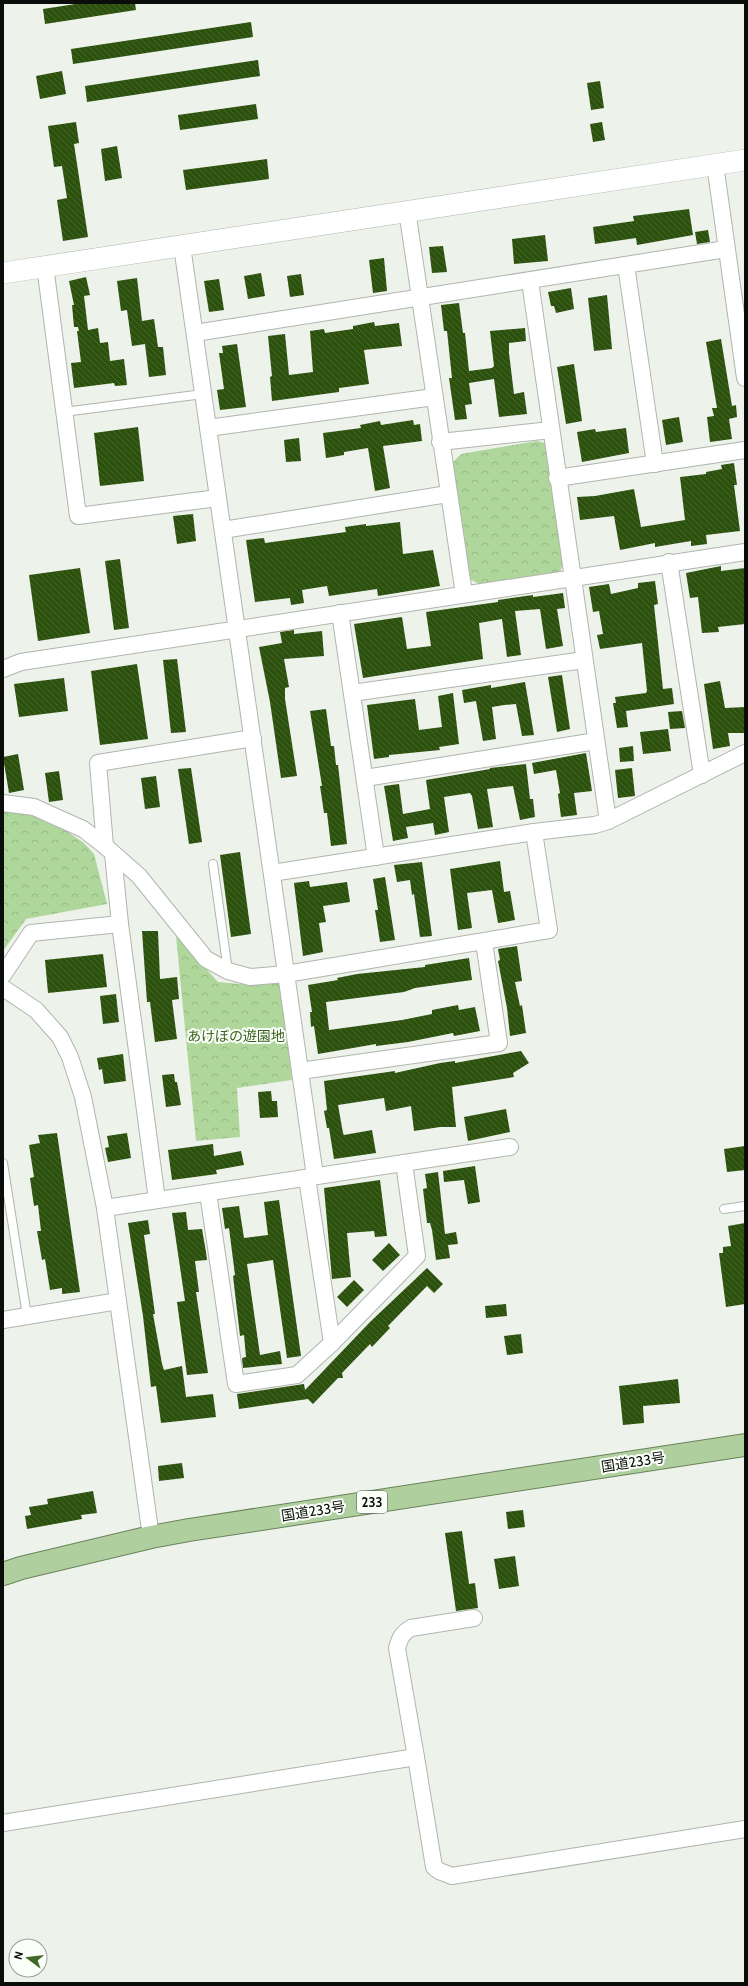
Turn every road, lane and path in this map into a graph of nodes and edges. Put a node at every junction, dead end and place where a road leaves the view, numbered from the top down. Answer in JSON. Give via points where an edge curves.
{"nodes":[{"id":1,"x":745,"y":160,"type":"edge"},
{"id":2,"x":715,"y":164,"type":"junction"},
{"id":3,"x":407,"y":210,"type":"junction"},
{"id":4,"x":182,"y":246,"type":"junction"},
{"id":5,"x":726,"y":249,"type":"junction"},
{"id":6,"x":626,"y":265,"type":"junction"},
{"id":7,"x":44,"y":266,"type":"junction"},
{"id":8,"x":3,"y":273,"type":"edge"},
{"id":9,"x":530,"y":281,"type":"junction"},
{"id":10,"x":420,"y":298,"type":"junction"},
{"id":11,"x":195,"y":333,"type":"junction"},
{"id":12,"x":745,"y":378,"type":"edge"},
{"id":13,"x":204,"y":394,"type":"junction"},
{"id":14,"x":434,"y":396,"type":"junction"},
{"id":15,"x":64,"y":412,"type":"junction"},
{"id":16,"x":208,"y":428,"type":"junction"},
{"id":17,"x":551,"y":430,"type":"junction"},
{"id":18,"x":440,"y":442,"type":"junction"},
{"id":19,"x":745,"y":450,"type":"edge"},
{"id":20,"x":655,"y":464,"type":"junction"},
{"id":21,"x":557,"y":478,"type":"junction"},
{"id":22,"x":448,"y":494,"type":"junction"},
{"id":23,"x":218,"y":498,"type":"junction"},
{"id":24,"x":223,"y":530,"type":"junction"},
{"id":25,"x":745,"y":552,"type":"edge"},
{"id":26,"x":669,"y":562,"type":"junction"},
{"id":27,"x":571,"y":578,"type":"junction"},
{"id":28,"x":464,"y":594,"type":"junction"},
{"id":29,"x":340,"y":613,"type":"junction"},
{"id":30,"x":237,"y":629,"type":"junction"},
{"id":31,"x":584,"y":660,"type":"junction"},
{"id":32,"x":3,"y":669,"type":"edge"},
{"id":33,"x":352,"y":693,"type":"junction"},
{"id":34,"x":253,"y":738,"type":"junction"},
{"id":35,"x":596,"y":741,"type":"junction"},
{"id":36,"x":745,"y":753,"type":"edge"},
{"id":37,"x":702,"y":775,"type":"junction"},
{"id":38,"x":365,"y":778,"type":"junction"},
{"id":39,"x":3,"y":803,"type":"edge"},
{"id":40,"x":608,"y":821,"type":"junction"},
{"id":41,"x":534,"y":832,"type":"junction"},
{"id":42,"x":109,"y":850,"type":"junction"},
{"id":43,"x":376,"y":857,"type":"junction"},
{"id":44,"x":213,"y":864,"type":"dead end"},
{"id":45,"x":272,"y":873,"type":"junction"},
{"id":46,"x":120,"y":924,"type":"junction"},
{"id":47,"x":484,"y":942,"type":"junction"},
{"id":48,"x":228,"y":971,"type":"junction"},
{"id":49,"x":286,"y":974,"type":"junction"},
{"id":50,"x":3,"y":975,"type":"edge"},
{"id":51,"x":3,"y":988,"type":"edge"},
{"id":52,"x":300,"y":1071,"type":"junction"},
{"id":53,"x":510,"y":1147,"type":"dead end"},
{"id":54,"x":3,"y":1163,"type":"edge"},
{"id":55,"x":404,"y":1163,"type":"junction"},
{"id":56,"x":311,"y":1177,"type":"junction"},
{"id":57,"x":208,"y":1193,"type":"junction"},
{"id":58,"x":157,"y":1200,"type":"junction"},
{"id":59,"x":745,"y":1206,"type":"edge"},
{"id":60,"x":105,"y":1208,"type":"junction"},
{"id":61,"x":724,"y":1209,"type":"dead end"},
{"id":62,"x":118,"y":1301,"type":"junction"},
{"id":63,"x":27,"y":1316,"type":"junction"},
{"id":64,"x":3,"y":1320,"type":"edge"},
{"id":65,"x":332,"y":1343,"type":"junction"},
{"id":66,"x":745,"y":1445,"type":"edge"},
{"id":67,"x":151,"y":1537,"type":"junction"},
{"id":68,"x":9,"y":1569,"type":"edge"},
{"id":69,"x":474,"y":1618,"type":"dead end"},
{"id":70,"x":416,"y":1757,"type":"junction"},
{"id":71,"x":3,"y":1823,"type":"edge"},
{"id":72,"x":745,"y":1829,"type":"edge"}],
"edges":[{"from":1,"to":2,"type":"street"},
{"from":2,"to":3,"type":"street"},
{"from":2,"to":5,"type":"street"},
{"from":3,"to":4,"type":"street"},
{"from":3,"to":10,"type":"street"},
{"from":4,"to":7,"type":"street"},
{"from":4,"to":11,"type":"street"},
{"from":5,"to":6,"type":"street"},
{"from":5,"to":12,"type":"street"},
{"from":6,"to":9,"type":"street"},
{"from":6,"to":20,"type":"street"},
{"from":7,"to":8,"type":"street"},
{"from":7,"to":15,"type":"street"},
{"from":9,"to":10,"type":"street"},
{"from":9,"to":17,"type":"street"},
{"from":10,"to":11,"type":"street"},
{"from":10,"to":14,"type":"street"},
{"from":11,"to":13,"type":"street"},
{"from":13,"to":15,"type":"lane"},
{"from":13,"to":16,"type":"street"},
{"from":14,"to":16,"type":"street"},
{"from":14,"to":18,"type":"street"},
{"from":15,"to":23,"type":"street","via":[[78,516]]},
{"from":16,"to":23,"type":"street"},
{"from":17,"to":18,"type":"street"},
{"from":17,"to":21,"type":"street"},
{"from":18,"to":22,"type":"street"},
{"from":19,"to":20,"type":"street"},
{"from":20,"to":21,"type":"street"},
{"from":21,"to":27,"type":"street"},
{"from":22,"to":24,"type":"street"},
{"from":22,"to":28,"type":"street"},
{"from":23,"to":24,"type":"street"},
{"from":24,"to":30,"type":"street"},
{"from":25,"to":26,"type":"street"},
{"from":26,"to":27,"type":"street"},
{"from":26,"to":37,"type":"street"},
{"from":27,"to":28,"type":"street"},
{"from":27,"to":31,"type":"street"},
{"from":28,"to":29,"type":"street"},
{"from":29,"to":30,"type":"street"},
{"from":29,"to":33,"type":"street"},
{"from":30,"to":32,"type":"street","via":[[21,662]]},
{"from":30,"to":34,"type":"street"},
{"from":31,"to":33,"type":"street"},
{"from":31,"to":35,"type":"street"},
{"from":33,"to":38,"type":"street"},
{"from":34,"to":42,"type":"street","via":[[98,763]]},
{"from":34,"to":45,"type":"street"},
{"from":35,"to":38,"type":"street"},
{"from":35,"to":40,"type":"street"},
{"from":36,"to":37,"type":"street"},
{"from":37,"to":40,"type":"street"},
{"from":38,"to":43,"type":"street"},
{"from":39,"to":42,"type":"street","via":[[34,807],[51,814],[83,829]]},
{"from":40,"to":41,"type":"street","via":[[595,825]]},
{"from":41,"to":43,"type":"street"},
{"from":41,"to":47,"type":"street","via":[[549,930]]},
{"from":42,"to":46,"type":"street"},
{"from":42,"to":48,"type":"street","via":[[139,876],[206,959]]},
{"from":43,"to":45,"type":"street"},
{"from":44,"to":48,"type":"lane"},
{"from":45,"to":49,"type":"street"},
{"from":46,"to":50,"type":"street","via":[[31,933]]},
{"from":46,"to":58,"type":"street"},
{"from":47,"to":49,"type":"street"},
{"from":47,"to":52,"type":"street","via":[[499,1043]]},
{"from":48,"to":49,"type":"street","via":[[250,977]]},
{"from":49,"to":52,"type":"street"},
{"from":51,"to":60,"type":"street","via":[[36,1010],[48,1022],[60,1037],[70,1057],[83,1097]]},
{"from":52,"to":56,"type":"street"},
{"from":53,"to":55,"type":"street"},
{"from":54,"to":63,"type":"lane"},
{"from":55,"to":56,"type":"street"},
{"from":55,"to":65,"type":"street","via":[[417,1256]]},
{"from":56,"to":57,"type":"street"},
{"from":56,"to":65,"type":"street"},
{"from":57,"to":58,"type":"street"},
{"from":57,"to":65,"type":"street","via":[[236,1384],[297,1375]]},
{"from":58,"to":60,"type":"street"},
{"from":59,"to":61,"type":"lane"},
{"from":60,"to":62,"type":"street"},
{"from":62,"to":63,"type":"street"},
{"from":62,"to":67,"type":"street"},
{"from":63,"to":64,"type":"street"},
{"from":66,"to":67,"type":"highway","name":"国道233号","number":"233"},
{"from":67,"to":68,"type":"highway","name":"国道233号","number":"233"},
{"from":69,"to":70,"type":"street","via":[[411,1628],[400,1638],[397,1648]]},
{"from":70,"to":71,"type":"street"},
{"from":70,"to":72,"type":"street","via":[[434,1867],[452,1876]]}]}
